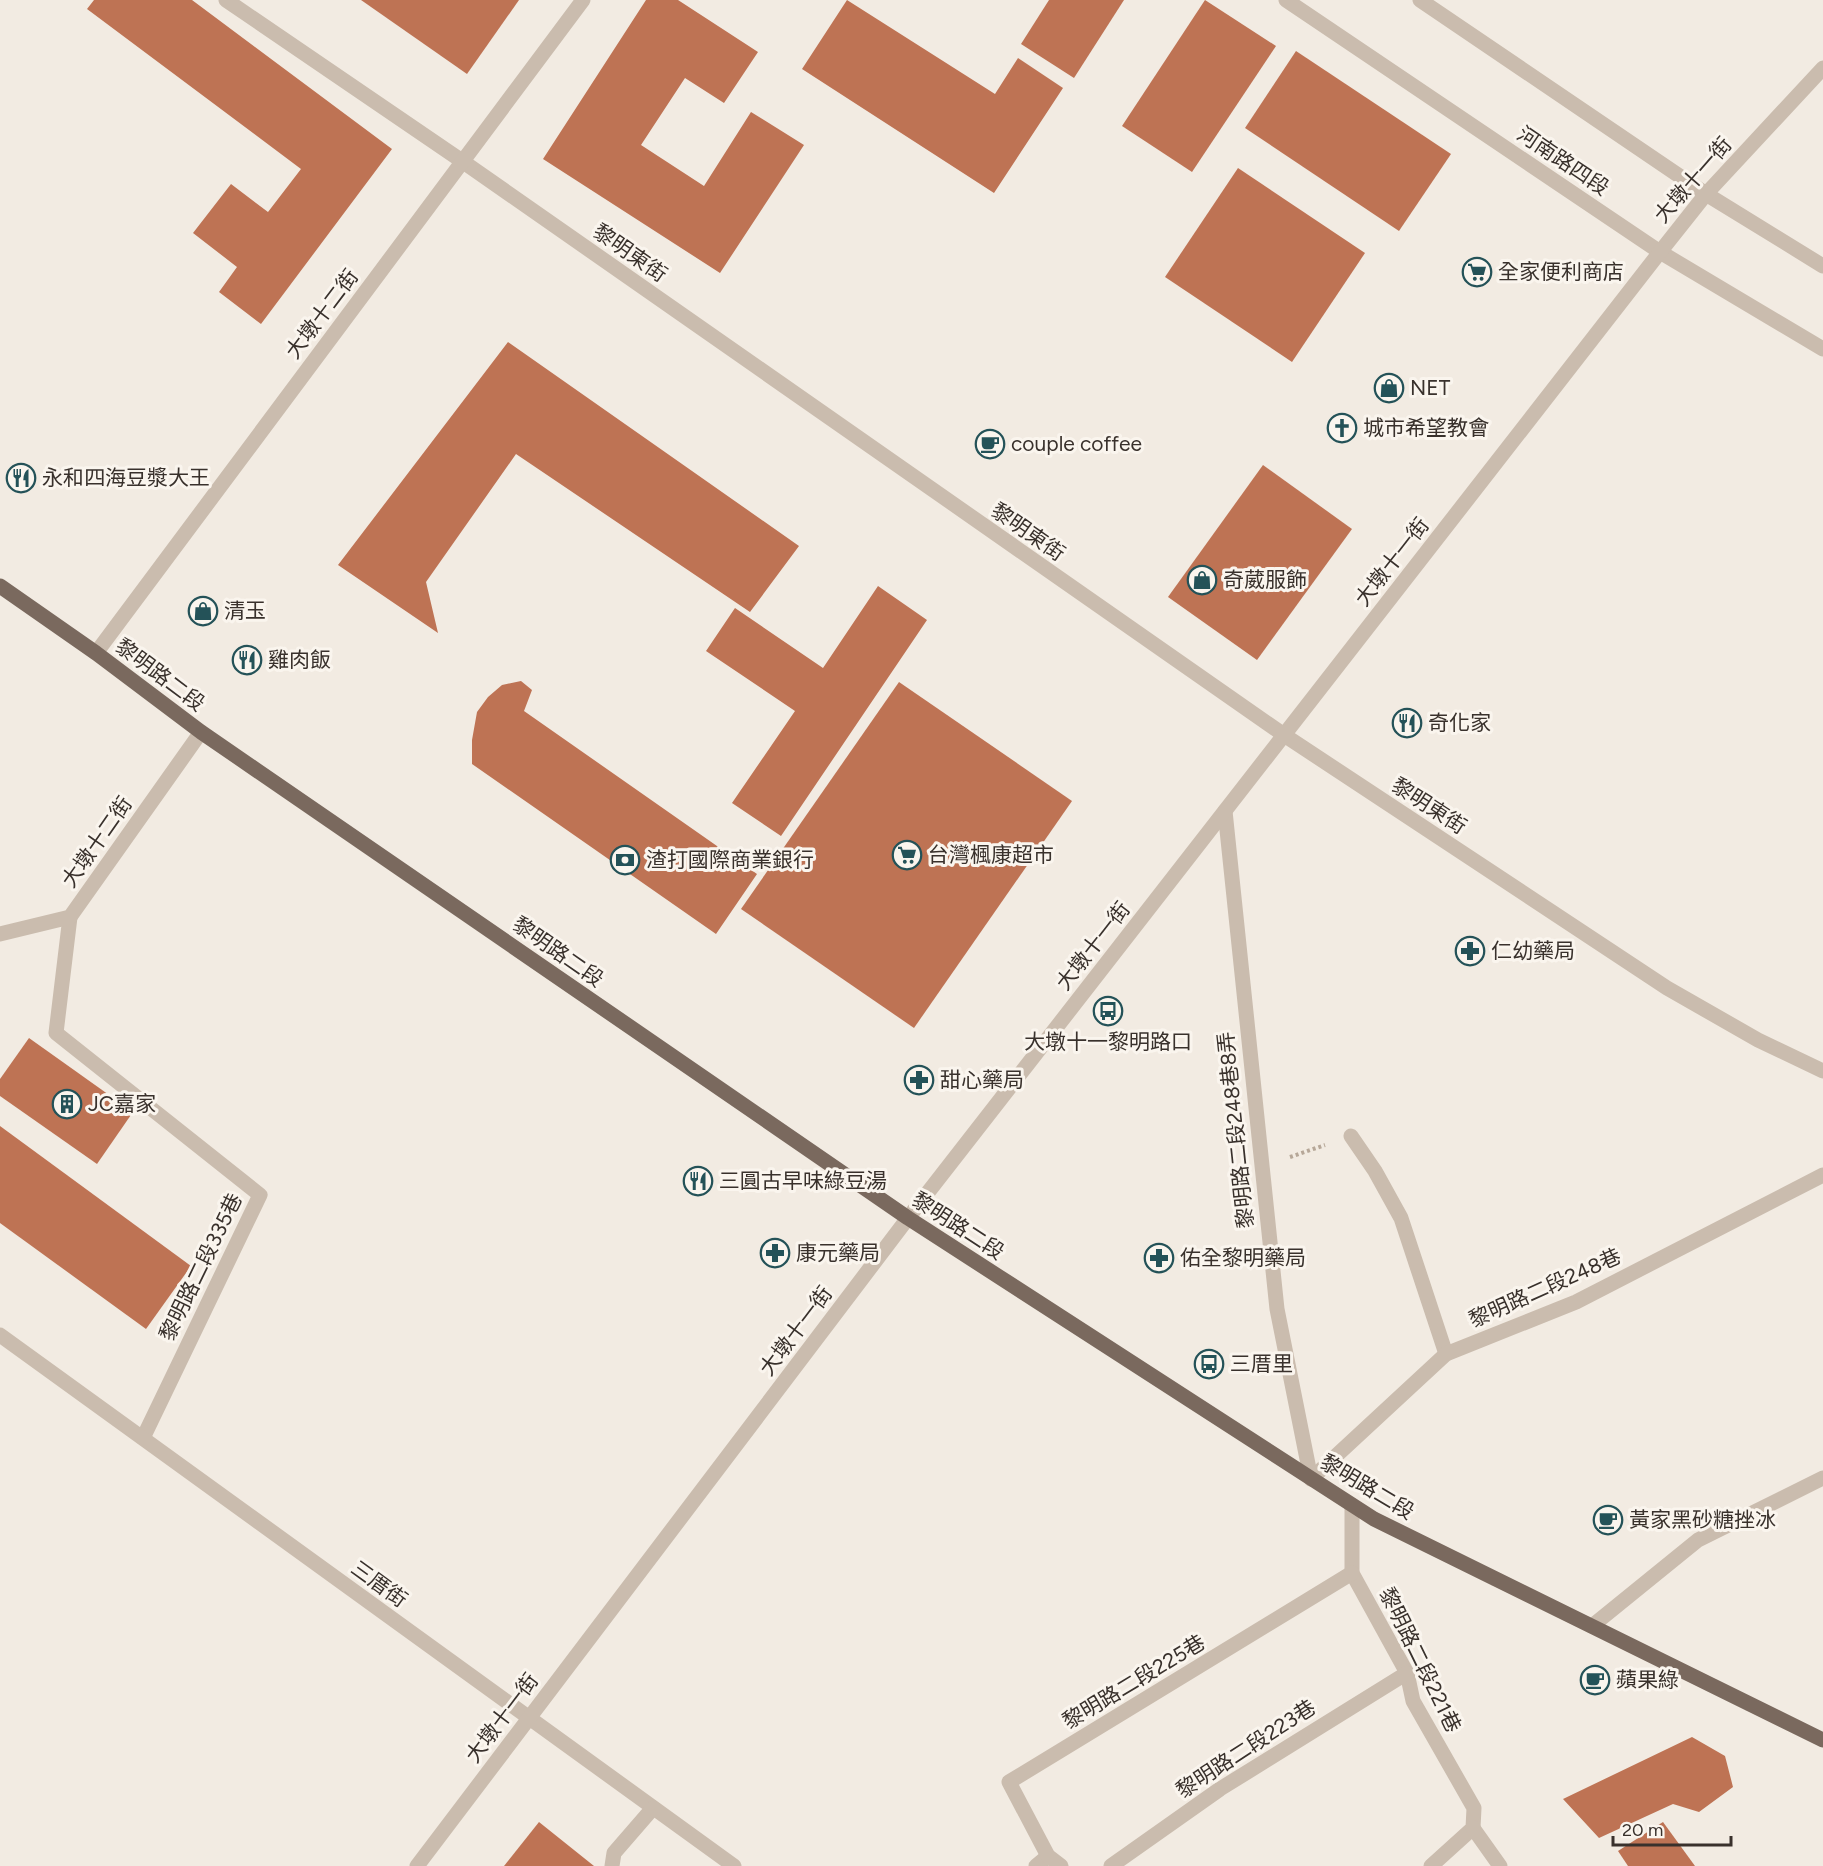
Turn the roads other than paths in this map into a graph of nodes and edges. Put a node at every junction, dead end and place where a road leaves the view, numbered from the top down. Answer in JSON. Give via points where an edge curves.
{"nodes":[{"id":1,"x":226,"y":0,"type":"edge"},
{"id":2,"x":583,"y":0,"type":"edge"},
{"id":3,"x":1286,"y":0,"type":"edge"},
{"id":4,"x":1420,"y":0,"type":"edge"},
{"id":5,"x":1823,"y":68,"type":"edge"},
{"id":6,"x":462,"y":161,"type":"junction"},
{"id":7,"x":1706,"y":194,"type":"junction"},
{"id":8,"x":1660,"y":252,"type":"junction"},
{"id":9,"x":1823,"y":266,"type":"edge"},
{"id":10,"x":1823,"y":349,"type":"edge"},
{"id":11,"x":0,"y":586,"type":"edge"},
{"id":12,"x":96,"y":653,"type":"junction"},
{"id":13,"x":201,"y":732,"type":"junction"},
{"id":14,"x":1284,"y":735,"type":"junction"},
{"id":15,"x":1225,"y":811,"type":"junction"},
{"id":16,"x":70,"y":917,"type":"junction"},
{"id":17,"x":0,"y":934,"type":"edge"},
{"id":18,"x":1823,"y":1071,"type":"edge"},
{"id":19,"x":1351,"y":1136,"type":"road end"},
{"id":20,"x":1823,"y":1174,"type":"edge"},
{"id":21,"x":908,"y":1218,"type":"junction"},
{"id":22,"x":0,"y":1335,"type":"edge"},
{"id":23,"x":1446,"y":1354,"type":"junction"},
{"id":24,"x":143,"y":1437,"type":"junction"},
{"id":25,"x":1823,"y":1478,"type":"edge"},
{"id":26,"x":1311,"y":1479,"type":"junction"},
{"id":27,"x":1352,"y":1505,"type":"junction"},
{"id":28,"x":1352,"y":1573,"type":"junction"},
{"id":29,"x":1592,"y":1626,"type":"junction"},
{"id":30,"x":1407,"y":1672,"type":"junction"},
{"id":31,"x":529,"y":1718,"type":"junction"},
{"id":32,"x":1823,"y":1740,"type":"edge"},
{"id":33,"x":654,"y":1808,"type":"junction"},
{"id":34,"x":1473,"y":1828,"type":"junction"},
{"id":35,"x":1042,"y":1861,"type":"edge"},
{"id":36,"x":417,"y":1866,"type":"edge"},
{"id":37,"x":612,"y":1866,"type":"edge"},
{"id":38,"x":734,"y":1866,"type":"edge"},
{"id":39,"x":1061,"y":1866,"type":"edge"},
{"id":40,"x":1111,"y":1866,"type":"edge"},
{"id":41,"x":1431,"y":1866,"type":"edge"},
{"id":42,"x":1500,"y":1866,"type":"edge"}],
"edges":[{"from":1,"to":6,"type":"street","name":"黎明東街"},
{"from":2,"to":6,"type":"street","name":"大墩十二街"},
{"from":3,"to":8,"type":"street","name":"河南路四段"},
{"from":4,"to":7,"type":"street"},
{"from":5,"to":7,"type":"street","name":"大墩十一街"},
{"from":6,"to":12,"type":"street","name":"大墩十二街"},
{"from":6,"to":14,"type":"street","name":"黎明東街"},
{"from":7,"to":8,"type":"street","name":"大墩十一街"},
{"from":7,"to":9,"type":"street"},
{"from":8,"to":10,"type":"street","name":"河南路四段"},
{"from":8,"to":14,"type":"street","name":"大墩十一街"},
{"from":11,"to":12,"type":"main road","name":"黎明路二段"},
{"from":12,"to":13,"type":"main road","name":"黎明路二段"},
{"from":13,"to":16,"type":"street","name":"大墩十二街"},
{"from":13,"to":21,"type":"main road","name":"黎明路二段"},
{"from":14,"to":15,"type":"street","name":"大墩十一街"},
{"from":14,"to":18,"type":"street","name":"黎明東街","via":[[1667,988],[1758,1040]]},
{"from":15,"to":21,"type":"street","name":"大墩十一街"},
{"from":15,"to":26,"type":"street","name":"黎明路二段248巷8弄","via":[[1277,1309]]},
{"from":16,"to":17,"type":"street","name":"大墩十二街"},
{"from":16,"to":24,"type":"street","name":"黎明路二段335巷","via":[[56,1033],[260,1195]]},
{"from":19,"to":23,"type":"street","via":[[1401,1218]]},
{"from":20,"to":23,"type":"street","name":"黎明路二段248巷","via":[[1575,1302]]},
{"from":21,"to":26,"type":"main road","name":"黎明路二段"},
{"from":21,"to":31,"type":"street","name":"大墩十一街"},
{"from":22,"to":24,"type":"street","name":"三厝街"},
{"from":23,"to":26,"type":"street","name":"黎明路二段248巷"},
{"from":24,"to":31,"type":"street","name":"三厝街"},
{"from":25,"to":29,"type":"street","via":[[1698,1540]]},
{"from":26,"to":27,"type":"main road","name":"黎明路二段"},
{"from":27,"to":28,"type":"street","name":"黎明路二段221巷"},
{"from":27,"to":29,"type":"main road","name":"黎明路二段"},
{"from":28,"to":30,"type":"street","name":"黎明路二段221巷"},
{"from":28,"to":35,"type":"street","name":"黎明路二段225巷","via":[[1009,1782]]},
{"from":29,"to":32,"type":"main road","name":"黎明路二段"},
{"from":30,"to":34,"type":"street","name":"黎明路二段221巷","via":[[1413,1701],[1473,1808]]},
{"from":30,"to":40,"type":"street","name":"黎明路二段223巷","via":[[1220,1789]]},
{"from":31,"to":33,"type":"street","name":"三厝街"},
{"from":31,"to":36,"type":"street","name":"大墩十一街"},
{"from":33,"to":37,"type":"street","via":[[614,1852]]},
{"from":33,"to":38,"type":"street","name":"三厝街"},
{"from":34,"to":41,"type":"street"},
{"from":34,"to":42,"type":"street","name":"黎明路二段221巷"},
{"from":35,"to":39,"type":"street"}]}
